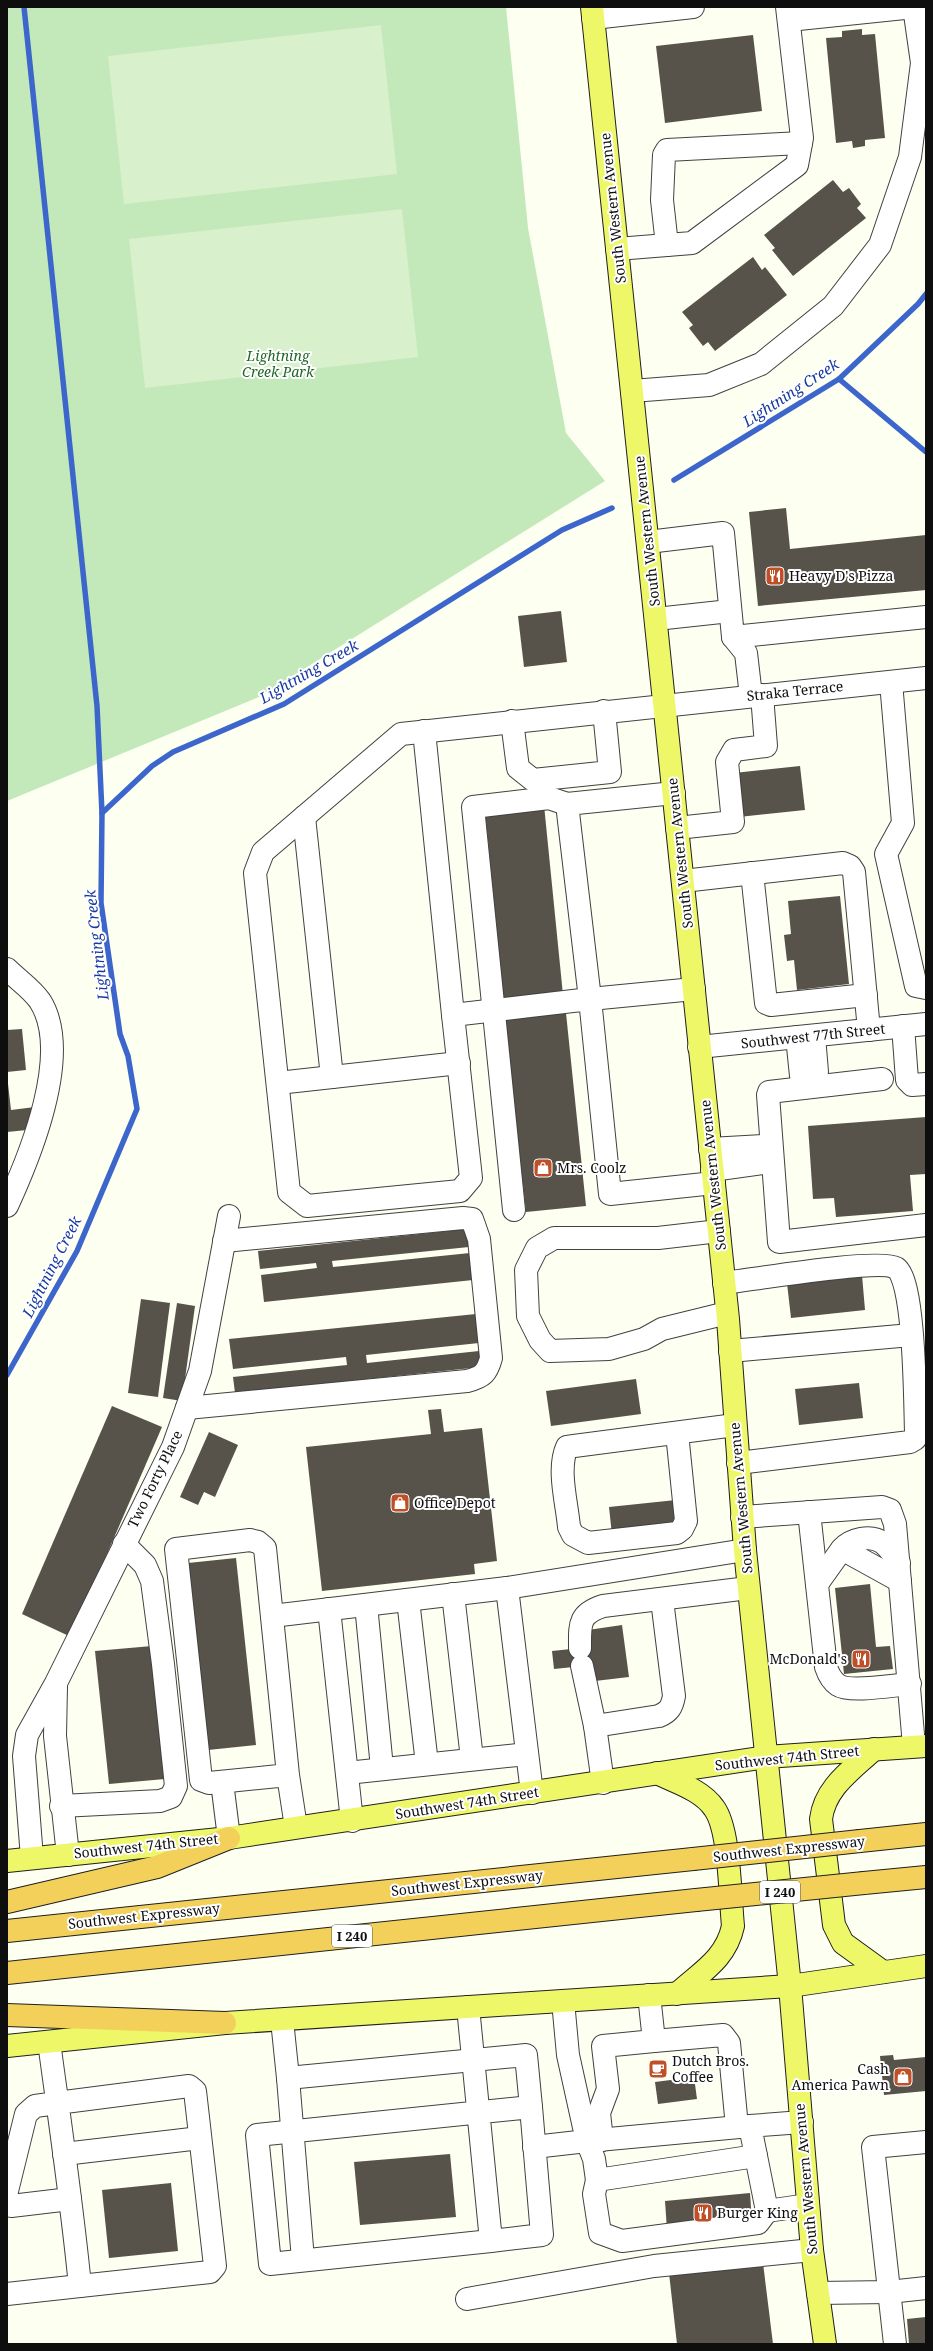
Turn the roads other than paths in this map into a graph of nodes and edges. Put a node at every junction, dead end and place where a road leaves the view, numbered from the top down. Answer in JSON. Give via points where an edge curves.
{"nodes":[{"id":1,"x":693,"y":7,"type":"edge"},
{"id":2,"x":914,"y":7,"type":"edge"},
{"id":3,"x":592,"y":13,"type":"edge"},
{"id":4,"x":788,"y":14,"type":"edge"},
{"id":5,"x":801,"y":143,"type":"junction"},
{"id":6,"x":667,"y":246,"type":"junction"},
{"id":7,"x":617,"y":249,"type":"junction"},
{"id":8,"x":632,"y":391,"type":"junction"},
{"id":9,"x":648,"y":542,"type":"junction"},
{"id":10,"x":730,"y":611,"type":"junction"},
{"id":11,"x":926,"y":617,"type":"edge"},
{"id":12,"x":656,"y":619,"type":"junction"},
{"id":13,"x":733,"y":637,"type":"junction"},
{"id":14,"x":926,"y":678,"type":"edge"},
{"id":15,"x":891,"y":682,"type":"junction"},
{"id":16,"x":757,"y":695,"type":"junction"},
{"id":17,"x":665,"y":705,"type":"junction"},
{"id":18,"x":604,"y":711,"type":"junction"},
{"id":19,"x":512,"y":721,"type":"junction"},
{"id":20,"x":424,"y":731,"type":"junction"},
{"id":21,"x":610,"y":772,"type":"junction"},
{"id":22,"x":674,"y":793,"type":"junction"},
{"id":23,"x":613,"y":799,"type":"junction"},
{"id":24,"x":567,"y":804,"type":"junction"},
{"id":25,"x":304,"y":817,"type":"junction"},
{"id":26,"x":677,"y":828,"type":"junction"},
{"id":27,"x":752,"y":873,"type":"junction"},
{"id":28,"x":683,"y":881,"type":"junction"},
{"id":29,"x":7,"y":969,"type":"edge"},
{"id":30,"x":926,"y":988,"type":"edge"},
{"id":31,"x":694,"y":989,"type":"junction"},
{"id":32,"x":866,"y":995,"type":"junction"},
{"id":33,"x":590,"y":999,"type":"junction"},
{"id":34,"x":494,"y":1010,"type":"junction"},
{"id":35,"x":454,"y":1015,"type":"junction"},
{"id":36,"x":926,"y":1024,"type":"edge"},
{"id":37,"x":902,"y":1026,"type":"junction"},
{"id":38,"x":869,"y":1030,"type":"junction"},
{"id":39,"x":806,"y":1036,"type":"junction"},
{"id":40,"x":699,"y":1048,"type":"junction"},
{"id":41,"x":459,"y":1064,"type":"junction"},
{"id":42,"x":332,"y":1077,"type":"junction"},
{"id":43,"x":882,"y":1079,"type":"dead end"},
{"id":44,"x":278,"y":1083,"type":"junction"},
{"id":45,"x":926,"y":1084,"type":"edge"},
{"id":46,"x":810,"y":1086,"type":"junction"},
{"id":47,"x":772,"y":1154,"type":"junction"},
{"id":48,"x":17,"y":1164,"type":"edge"},
{"id":49,"x":712,"y":1168,"type":"junction"},
{"id":50,"x":7,"y":1206,"type":"edge"},
{"id":51,"x":514,"y":1210,"type":"dead end"},
{"id":52,"x":229,"y":1216,"type":"dead end"},
{"id":53,"x":926,"y":1225,"type":"edge"},
{"id":54,"x":719,"y":1231,"type":"junction"},
{"id":55,"x":224,"y":1241,"type":"junction"},
{"id":56,"x":724,"y":1283,"type":"junction"},
{"id":57,"x":727,"y":1313,"type":"junction"},
{"id":58,"x":911,"y":1335,"type":"junction"},
{"id":59,"x":730,"y":1350,"type":"junction"},
{"id":60,"x":187,"y":1408,"type":"junction"},
{"id":61,"x":735,"y":1425,"type":"junction"},
{"id":62,"x":677,"y":1433,"type":"junction"},
{"id":63,"x":738,"y":1463,"type":"junction"},
{"id":64,"x":809,"y":1512,"type":"junction"},
{"id":65,"x":742,"y":1517,"type":"junction"},
{"id":66,"x":124,"y":1544,"type":"junction"},
{"id":67,"x":745,"y":1550,"type":"junction"},
{"id":68,"x":899,"y":1572,"type":"junction"},
{"id":69,"x":817,"y":1584,"type":"junction"},
{"id":70,"x":507,"y":1588,"type":"junction"},
{"id":71,"x":748,"y":1588,"type":"junction"},
{"id":72,"x":453,"y":1594,"type":"junction"},
{"id":73,"x":408,"y":1600,"type":"junction"},
{"id":74,"x":662,"y":1600,"type":"junction"},
{"id":75,"x":366,"y":1605,"type":"junction"},
{"id":76,"x":328,"y":1609,"type":"junction"},
{"id":77,"x":272,"y":1616,"type":"junction"},
{"id":78,"x":56,"y":1683,"type":"junction"},
{"id":79,"x":910,"y":1684,"type":"junction"},
{"id":80,"x":595,"y":1726,"type":"junction"},
{"id":81,"x":920,"y":1746,"type":"edge"},
{"id":82,"x":874,"y":1749,"type":"junction"},
{"id":83,"x":527,"y":1754,"type":"junction"},
{"id":84,"x":766,"y":1757,"type":"junction"},
{"id":85,"x":472,"y":1759,"type":"junction"},
{"id":86,"x":427,"y":1764,"type":"junction"},
{"id":87,"x":382,"y":1768,"type":"junction"},
{"id":88,"x":347,"y":1773,"type":"junction"},
{"id":89,"x":657,"y":1773,"type":"junction"},
{"id":90,"x":288,"y":1775,"type":"junction"},
{"id":91,"x":222,"y":1782,"type":"junction"},
{"id":92,"x":603,"y":1783,"type":"junction"},
{"id":93,"x":532,"y":1793,"type":"junction"},
{"id":94,"x":61,"y":1806,"type":"junction"},
{"id":95,"x":352,"y":1821,"type":"junction"},
{"id":96,"x":296,"y":1827,"type":"junction"},
{"id":97,"x":926,"y":1834,"type":"edge"},
{"id":98,"x":230,"y":1838,"type":"junction"},
{"id":99,"x":68,"y":1854,"type":"junction"},
{"id":100,"x":32,"y":1858,"type":"junction"},
{"id":101,"x":7,"y":1861,"type":"edge"},
{"id":102,"x":926,"y":1877,"type":"edge"},
{"id":103,"x":7,"y":1902,"type":"edge"},
{"id":104,"x":7,"y":1931,"type":"edge"},
{"id":105,"x":926,"y":1966,"type":"edge"},
{"id":106,"x":883,"y":1972,"type":"junction"},
{"id":107,"x":7,"y":1973,"type":"edge"},
{"id":108,"x":790,"y":1986,"type":"junction"},
{"id":109,"x":677,"y":1994,"type":"junction"},
{"id":110,"x":649,"y":1996,"type":"junction"},
{"id":111,"x":563,"y":2001,"type":"junction"},
{"id":112,"x":468,"y":2007,"type":"junction"},
{"id":113,"x":7,"y":2015,"type":"edge"},
{"id":114,"x":282,"y":2020,"type":"junction"},
{"id":115,"x":225,"y":2023,"type":"junction"},
{"id":116,"x":654,"y":2041,"type":"junction"},
{"id":117,"x":49,"y":2042,"type":"junction"},
{"id":118,"x":7,"y":2046,"type":"edge"},
{"id":119,"x":473,"y":2061,"type":"junction"},
{"id":120,"x":288,"y":2078,"type":"junction"},
{"id":121,"x":57,"y":2103,"type":"junction"},
{"id":122,"x":531,"y":2107,"type":"junction"},
{"id":123,"x":478,"y":2112,"type":"junction"},
{"id":124,"x":802,"y":2122,"type":"junction"},
{"id":125,"x":744,"y":2126,"type":"junction"},
{"id":126,"x":292,"y":2131,"type":"junction"},
{"id":127,"x":200,"y":2138,"type":"junction"},
{"id":128,"x":594,"y":2140,"type":"junction"},
{"id":129,"x":926,"y":2142,"type":"edge"},
{"id":130,"x":534,"y":2147,"type":"junction"},
{"id":131,"x":64,"y":2154,"type":"junction"},
{"id":132,"x":756,"y":2156,"type":"junction"},
{"id":133,"x":597,"y":2180,"type":"junction"},
{"id":134,"x":7,"y":2191,"type":"edge"},
{"id":135,"x":70,"y":2198,"type":"junction"},
{"id":136,"x":7,"y":2203,"type":"edge"},
{"id":137,"x":808,"y":2205,"type":"junction"},
{"id":138,"x":767,"y":2211,"type":"junction"},
{"id":139,"x":491,"y":2241,"type":"junction"},
{"id":140,"x":812,"y":2250,"type":"junction"},
{"id":141,"x":304,"y":2260,"type":"junction"},
{"id":142,"x":80,"y":2286,"type":"junction"},
{"id":143,"x":926,"y":2288,"type":"edge"},
{"id":144,"x":889,"y":2292,"type":"junction"},
{"id":145,"x":818,"y":2293,"type":"junction"},
{"id":146,"x":7,"y":2294,"type":"edge"},
{"id":147,"x":467,"y":2299,"type":"dead end"},
{"id":148,"x":825,"y":2344,"type":"edge"},
{"id":149,"x":894,"y":2344,"type":"edge"}],
"edges":[{"from":1,"to":3,"type":"street"},
{"from":2,"to":4,"type":"street"},
{"from":2,"to":8,"type":"street","via":[[922,63],[910,157],[880,245],[833,306],[761,364],[709,385]]},
{"from":3,"to":7,"type":"main road","name":"South Western Avenue"},
{"from":4,"to":5,"type":"street"},
{"from":5,"to":6,"type":"street","via":[[797,165],[692,243]]},
{"from":5,"to":6,"type":"street","via":[[667,150],[664,155],[662,200]]},
{"from":6,"to":7,"type":"street"},
{"from":7,"to":8,"type":"main road","name":"South Western Avenue"},
{"from":8,"to":9,"type":"main road","name":"South Western Avenue"},
{"from":9,"to":10,"type":"street","via":[[723,533]]},
{"from":9,"to":12,"type":"main road","name":"South Western Avenue"},
{"from":10,"to":12,"type":"street"},
{"from":10,"to":13,"type":"street"},
{"from":11,"to":13,"type":"street"},
{"from":12,"to":17,"type":"main road","name":"South Western Avenue"},
{"from":13,"to":16,"type":"street","via":[[746,653]]},
{"from":14,"to":15,"type":"street","name":"Straka Terrace"},
{"from":15,"to":16,"type":"street","name":"Straka Terrace"},
{"from":15,"to":30,"type":"street","via":[[903,823],[886,854],[916,986]]},
{"from":16,"to":17,"type":"street","name":"Straka Terrace"},
{"from":16,"to":26,"type":"street","via":[[766,746],[734,750],[727,762],[733,822]]},
{"from":17,"to":18,"type":"street","name":"Straka Terrace"},
{"from":17,"to":22,"type":"main road","name":"South Western Avenue"},
{"from":18,"to":19,"type":"street","name":"Straka Terrace"},
{"from":18,"to":21,"type":"street"},
{"from":19,"to":20,"type":"street","name":"Straka Terrace"},
{"from":19,"to":21,"type":"street","via":[[518,768],[533,780]]},
{"from":20,"to":25,"type":"street","name":"Straka Terrace","via":[[401,734]]},
{"from":20,"to":35,"type":"street","name":"Straka Terrace"},
{"from":21,"to":23,"type":"street"},
{"from":22,"to":23,"type":"street"},
{"from":22,"to":26,"type":"main road","name":"South Western Avenue"},
{"from":23,"to":24,"type":"street"},
{"from":24,"to":33,"type":"street"},
{"from":24,"to":34,"type":"street","via":[[549,798],[473,807]]},
{"from":25,"to":42,"type":"street"},
{"from":25,"to":44,"type":"street","name":"Straka Terrace","via":[[263,852],[255,873]]},
{"from":26,"to":28,"type":"main road","name":"South Western Avenue"},
{"from":27,"to":28,"type":"street"},
{"from":27,"to":32,"type":"street","via":[[844,863],[850,866],[854,872]]},
{"from":27,"to":32,"type":"street","via":[[766,1003],[771,1005]]},
{"from":28,"to":31,"type":"main road","name":"South Western Avenue"},
{"from":29,"to":48,"type":"street","via":[[40,1001],[49,1026],[52,1060],[49,1090]]},
{"from":31,"to":33,"type":"street"},
{"from":31,"to":40,"type":"main road","name":"South Western Avenue"},
{"from":32,"to":38,"type":"street"},
{"from":33,"to":34,"type":"street"},
{"from":33,"to":49,"type":"street","via":[[610,1194]]},
{"from":34,"to":35,"type":"street"},
{"from":34,"to":51,"type":"street"},
{"from":35,"to":41,"type":"street","name":"Straka Terrace"},
{"from":36,"to":37,"type":"street","name":"Southwest 77th Street"},
{"from":37,"to":38,"type":"street","name":"Southwest 77th Street"},
{"from":37,"to":45,"type":"street","via":[[907,1080],[912,1085]]},
{"from":38,"to":39,"type":"street","name":"Southwest 77th Street"},
{"from":39,"to":40,"type":"street","name":"Southwest 77th Street"},
{"from":39,"to":46,"type":"street","via":[[801,1076]]},
{"from":40,"to":49,"type":"main road","name":"South Western Avenue"},
{"from":41,"to":42,"type":"street"},
{"from":41,"to":44,"type":"street","name":"Straka Terrace","via":[[471,1178],[460,1191],[307,1206],[289,1192]]},
{"from":42,"to":44,"type":"street"},
{"from":43,"to":46,"type":"street"},
{"from":46,"to":47,"type":"street","via":[[769,1092]]},
{"from":47,"to":49,"type":"street","via":[[763,1163]]},
{"from":47,"to":53,"type":"street","via":[[781,1243]]},
{"from":48,"to":50,"type":"street"},
{"from":49,"to":54,"type":"main road","name":"South Western Avenue"},
{"from":52,"to":55,"type":"street","name":"Two Forty Place"},
{"from":54,"to":56,"type":"main road","name":"South Western Avenue"},
{"from":54,"to":57,"type":"street","via":[[658,1238],[554,1238],[537,1248],[526,1270],[528,1316],[540,1340],[550,1351],[609,1349],[644,1339],[662,1329]]},
{"from":55,"to":60,"type":"street","name":"Two Forty Place","via":[[200,1371]]},
{"from":55,"to":60,"type":"street","via":[[472,1219],[479,1239],[491,1358],[487,1371],[480,1378],[468,1381]]},
{"from":56,"to":57,"type":"main road","name":"South Western Avenue"},
{"from":56,"to":58,"type":"street","via":[[857,1266],[896,1268],[904,1278],[908,1293]]},
{"from":57,"to":59,"type":"main road","name":"South Western Avenue"},
{"from":58,"to":59,"type":"street"},
{"from":58,"to":63,"type":"street","via":[[915,1439],[910,1442]]},
{"from":59,"to":61,"type":"main road","name":"South Western Avenue"},
{"from":60,"to":66,"type":"street","name":"Two Forty Place","via":[[173,1447]]},
{"from":61,"to":62,"type":"street"},
{"from":61,"to":63,"type":"main road","name":"South Western Avenue"},
{"from":62,"to":62,"type":"street","via":[[567,1447],[563,1467],[569,1527],[573,1535],[588,1543],[677,1533],[682,1529],[686,1521]]},
{"from":63,"to":65,"type":"main road","name":"South Western Avenue"},
{"from":64,"to":65,"type":"street"},
{"from":64,"to":68,"type":"street","via":[[882,1507],[890,1510],[895,1524]]},
{"from":64,"to":69,"type":"street"},
{"from":65,"to":67,"type":"main road","name":"South Western Avenue"},
{"from":66,"to":78,"type":"street","name":"Two Forty Place"},
{"from":66,"to":94,"type":"street","via":[[145,1565],[152,1581],[164,1664],[176,1786],[171,1797],[160,1801]]},
{"from":67,"to":70,"type":"street"},
{"from":67,"to":71,"type":"main road","name":"South Western Avenue"},
{"from":68,"to":69,"type":"street","via":[[842,1549]]},
{"from":68,"to":79,"type":"street"},
{"from":69,"to":79,"type":"street","via":[[826,1667],[828,1674],[838,1685],[848,1689]]},
{"from":70,"to":72,"type":"street"},
{"from":70,"to":83,"type":"street"},
{"from":71,"to":74,"type":"street"},
{"from":71,"to":84,"type":"main road","name":"South Western Avenue"},
{"from":72,"to":73,"type":"street"},
{"from":72,"to":85,"type":"street"},
{"from":73,"to":75,"type":"street"},
{"from":73,"to":86,"type":"street"},
{"from":74,"to":80,"type":"street","via":[[674,1696],[672,1706],[659,1716]]},
{"from":74,"to":80,"type":"street","via":[[602,1606],[592,1609],[583,1616],[580,1629],[581,1657]]},
{"from":75,"to":76,"type":"street"},
{"from":75,"to":87,"type":"street"},
{"from":76,"to":77,"type":"street"},
{"from":76,"to":88,"type":"street"},
{"from":77,"to":90,"type":"street"},
{"from":77,"to":91,"type":"street","via":[[265,1548],[258,1542],[250,1540],[176,1549],[199,1773],[201,1780],[209,1783]]},
{"from":78,"to":94,"type":"street","name":"Two Forty Place","via":[[55,1736]]},
{"from":78,"to":100,"type":"street","name":"Two Forty Place","via":[[27,1735],[24,1756]]},
{"from":79,"to":81,"type":"street"},
{"from":80,"to":92,"type":"street"},
{"from":81,"to":82,"type":"main road","name":"Southwest 74th Street"},
{"from":82,"to":84,"type":"main road","name":"Southwest 74th Street"},
{"from":82,"to":106,"type":"main road","via":[[834,1787],[824,1803],[821,1819],[834,1924],[843,1943]]},
{"from":83,"to":85,"type":"street"},
{"from":83,"to":93,"type":"street"},
{"from":84,"to":89,"type":"main road","name":"Southwest 74th Street"},
{"from":84,"to":108,"type":"main road","name":"South Western Avenue"},
{"from":85,"to":86,"type":"street"},
{"from":86,"to":87,"type":"street"},
{"from":87,"to":88,"type":"street"},
{"from":88,"to":95,"type":"street"},
{"from":89,"to":92,"type":"main road","name":"Southwest 74th Street"},
{"from":89,"to":109,"type":"main road","via":[[702,1796],[714,1808],[723,1827],[733,1926],[729,1942],[720,1956]]},
{"from":90,"to":91,"type":"street"},
{"from":90,"to":96,"type":"street"},
{"from":91,"to":98,"type":"street"},
{"from":92,"to":93,"type":"main road","name":"Southwest 74th Street"},
{"from":93,"to":95,"type":"main road","name":"Southwest 74th Street"},
{"from":94,"to":99,"type":"street","name":"Two Forty Place"},
{"from":95,"to":96,"type":"main road","name":"Southwest 74th Street"},
{"from":96,"to":98,"type":"main road","name":"Southwest 74th Street"},
{"from":97,"to":104,"type":"highway","name":"Southwest Expressway","bridge":true},
{"from":98,"to":99,"type":"main road","name":"Southwest 74th Street"},
{"from":98,"to":103,"type":"highway","via":[[157,1867]]},
{"from":99,"to":100,"type":"main road","name":"Southwest 74th Street"},
{"from":100,"to":101,"type":"main road","name":"Southwest 74th Street"},
{"from":102,"to":107,"type":"highway","number":"I 240","bridge":true},
{"from":105,"to":106,"type":"main road"},
{"from":106,"to":108,"type":"main road"},
{"from":108,"to":109,"type":"main road"},
{"from":108,"to":124,"type":"main road","name":"South Western Avenue"},
{"from":109,"to":110,"type":"main road"},
{"from":110,"to":111,"type":"main road"},
{"from":110,"to":116,"type":"street"},
{"from":111,"to":112,"type":"main road"},
{"from":111,"to":128,"type":"street","via":[[568,2056]]},
{"from":112,"to":114,"type":"main road"},
{"from":112,"to":119,"type":"street"},
{"from":113,"to":115,"type":"highway"},
{"from":114,"to":115,"type":"main road"},
{"from":114,"to":120,"type":"street"},
{"from":115,"to":117,"type":"main road"},
{"from":116,"to":125,"type":"street","via":[[723,2035],[730,2042]]},
{"from":116,"to":128,"type":"street","via":[[603,2046],[608,2089],[599,2113]]},
{"from":117,"to":118,"type":"main road"},
{"from":117,"to":121,"type":"street"},
{"from":119,"to":120,"type":"street"},
{"from":119,"to":122,"type":"street","via":[[526,2055]]},
{"from":119,"to":123,"type":"street"},
{"from":120,"to":126,"type":"street"},
{"from":121,"to":127,"type":"street","via":[[189,2086],[194,2091]]},
{"from":121,"to":131,"type":"street"},
{"from":121,"to":134,"type":"street","via":[[35,2106],[26,2114]]},
{"from":122,"to":123,"type":"street"},
{"from":122,"to":130,"type":"street"},
{"from":123,"to":126,"type":"street"},
{"from":123,"to":139,"type":"street"},
{"from":124,"to":125,"type":"street"},
{"from":124,"to":137,"type":"main road","name":"South Western Avenue"},
{"from":125,"to":128,"type":"street"},
{"from":125,"to":132,"type":"street"},
{"from":126,"to":141,"type":"street"},
{"from":126,"to":141,"type":"street","via":[[257,2135],[270,2264]]},
{"from":127,"to":131,"type":"street"},
{"from":127,"to":142,"type":"street","via":[[215,2266],[210,2272]]},
{"from":128,"to":130,"type":"street"},
{"from":128,"to":133,"type":"street"},
{"from":129,"to":144,"type":"street","via":[[873,2148]]},
{"from":130,"to":139,"type":"street","via":[[542,2235]]},
{"from":131,"to":135,"type":"street"},
{"from":132,"to":133,"type":"street"},
{"from":132,"to":138,"type":"street"},
{"from":133,"to":138,"type":"street","via":[[594,2194],[600,2233],[622,2241],[758,2223]]},
{"from":135,"to":136,"type":"street","via":[[11,2206]]},
{"from":135,"to":142,"type":"street"},
{"from":137,"to":138,"type":"street"},
{"from":137,"to":140,"type":"main road","name":"South Western Avenue"},
{"from":139,"to":141,"type":"street"},
{"from":140,"to":145,"type":"main road","name":"South Western Avenue"},
{"from":140,"to":147,"type":"street","via":[[654,2266]]},
{"from":142,"to":146,"type":"street"},
{"from":143,"to":144,"type":"street"},
{"from":144,"to":145,"type":"street"},
{"from":144,"to":149,"type":"street"},
{"from":145,"to":148,"type":"main road","name":"South Western Avenue"}]}
